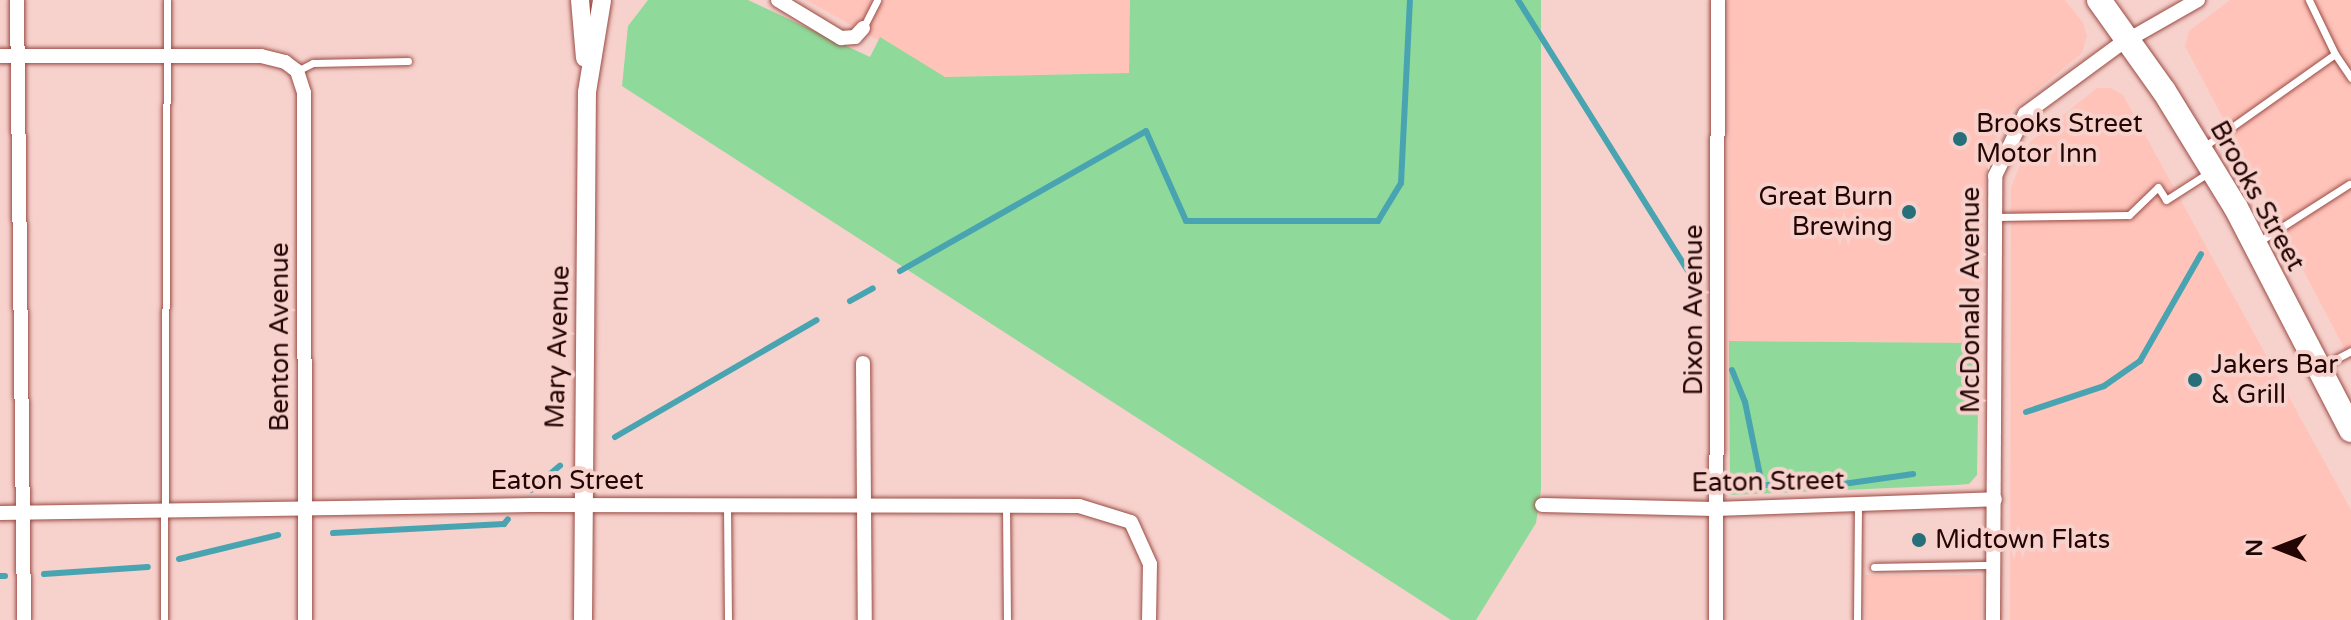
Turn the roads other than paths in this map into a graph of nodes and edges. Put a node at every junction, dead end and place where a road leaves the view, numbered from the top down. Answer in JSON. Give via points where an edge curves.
{"nodes":[{"id":1,"x":17,"y":0,"type":"edge"},
{"id":2,"x":167,"y":0,"type":"edge"},
{"id":3,"x":580,"y":0,"type":"edge"},
{"id":4,"x":602,"y":0,"type":"edge"},
{"id":5,"x":778,"y":0,"type":"edge"},
{"id":6,"x":877,"y":0,"type":"edge"},
{"id":7,"x":1718,"y":0,"type":"edge"},
{"id":8,"x":2099,"y":0,"type":"edge"},
{"id":9,"x":2198,"y":0,"type":"edge"},
{"id":10,"x":2309,"y":0,"type":"edge"},
{"id":11,"x":863,"y":28,"type":"joint"},
{"id":12,"x":2126,"y":40,"type":"junction"},
{"id":13,"x":2335,"y":54,"type":"junction"},
{"id":14,"x":167,"y":55,"type":"junction"},
{"id":15,"x":0,"y":56,"type":"edge"},
{"id":16,"x":16,"y":56,"type":"junction"},
{"id":17,"x":408,"y":61,"type":"dead end"},
{"id":18,"x":291,"y":66,"type":"junction"},
{"id":19,"x":588,"y":77,"type":"junction"},
{"id":20,"x":2351,"y":78,"type":"edge"},
{"id":21,"x":2206,"y":160,"type":"junction"},
{"id":22,"x":2349,"y":184,"type":"dead end"},
{"id":23,"x":1995,"y":217,"type":"junction"},
{"id":24,"x":2255,"y":245,"type":"junction"},
{"id":25,"x":2351,"y":351,"type":"edge"},
{"id":26,"x":863,"y":363,"type":"dead end"},
{"id":27,"x":2319,"y":368,"type":"junction"},
{"id":28,"x":2351,"y":430,"type":"edge"},
{"id":29,"x":1995,"y":499,"type":"junction"},
{"id":30,"x":1858,"y":504,"type":"junction"},
{"id":31,"x":727,"y":505,"type":"junction"},
{"id":32,"x":865,"y":505,"type":"junction"},
{"id":33,"x":1006,"y":505,"type":"junction"},
{"id":34,"x":1542,"y":505,"type":"dead end"},
{"id":35,"x":582,"y":506,"type":"junction"},
{"id":36,"x":1715,"y":509,"type":"junction"},
{"id":37,"x":164,"y":510,"type":"junction"},
{"id":38,"x":304,"y":510,"type":"junction"},
{"id":39,"x":0,"y":513,"type":"edge"},
{"id":40,"x":23,"y":513,"type":"junction"},
{"id":41,"x":1994,"y":565,"type":"junction"},
{"id":42,"x":1874,"y":567,"type":"dead end"},
{"id":43,"x":24,"y":620,"type":"edge"},
{"id":44,"x":164,"y":620,"type":"edge"},
{"id":45,"x":305,"y":620,"type":"edge"},
{"id":46,"x":583,"y":620,"type":"edge"},
{"id":47,"x":728,"y":620,"type":"edge"},
{"id":48,"x":865,"y":620,"type":"edge"},
{"id":49,"x":1007,"y":620,"type":"edge"},
{"id":50,"x":1149,"y":620,"type":"edge"},
{"id":51,"x":1716,"y":620,"type":"edge"},
{"id":52,"x":1857,"y":620,"type":"edge"},
{"id":53,"x":1993,"y":620,"type":"edge"}],
"edges":[{"from":1,"to":16,"type":"street"},
{"from":2,"to":14,"type":"lane"},
{"from":3,"to":19,"type":"street","name":"Mary Avenue"},
{"from":4,"to":19,"type":"street","name":"Mary Avenue"},
{"from":5,"to":11,"type":"street","via":[[841,38],[855,37]]},
{"from":6,"to":11,"type":"lane"},
{"from":7,"to":36,"type":"street","name":"Dixon Avenue"},
{"from":8,"to":12,"type":"highway","name":"Brooks Street"},
{"from":9,"to":12,"type":"street","name":"McDonald Avenue"},
{"from":10,"to":13,"type":"lane"},
{"from":12,"to":21,"type":"highway","name":"Brooks Street"},
{"from":12,"to":23,"type":"street","name":"McDonald Avenue","via":[[2025,114],[1995,176]]},
{"from":13,"to":20,"type":"lane"},
{"from":13,"to":21,"type":"lane"},
{"from":14,"to":16,"type":"street"},
{"from":14,"to":18,"type":"street","via":[[261,56]]},
{"from":14,"to":37,"type":"lane"},
{"from":15,"to":16,"type":"street"},
{"from":16,"to":40,"type":"street"},
{"from":17,"to":18,"type":"lane"},
{"from":18,"to":38,"type":"street","name":"Benton Avenue","via":[[304,93]]},
{"from":19,"to":35,"type":"street","name":"Mary Avenue"},
{"from":21,"to":23,"type":"lane","via":[[2166,200],[2158,187],[2129,215]]},
{"from":21,"to":24,"type":"highway","name":"Brooks Street"},
{"from":22,"to":24,"type":"lane"},
{"from":23,"to":29,"type":"street","name":"McDonald Avenue"},
{"from":24,"to":27,"type":"highway","name":"Brooks Street"},
{"from":25,"to":27,"type":"lane"},
{"from":26,"to":32,"type":"street"},
{"from":27,"to":28,"type":"highway","name":"Brooks Street"},
{"from":29,"to":30,"type":"street","name":"Eaton Street"},
{"from":29,"to":41,"type":"street","name":"McDonald Avenue"},
{"from":30,"to":36,"type":"street","name":"Eaton Street"},
{"from":30,"to":52,"type":"lane"},
{"from":31,"to":32,"type":"street","name":"Eaton Street"},
{"from":31,"to":35,"type":"street","name":"Eaton Street"},
{"from":31,"to":47,"type":"lane"},
{"from":32,"to":33,"type":"street","name":"Eaton Street"},
{"from":32,"to":48,"type":"street"},
{"from":33,"to":49,"type":"lane"},
{"from":33,"to":50,"type":"street","name":"Eaton Street","via":[[1079,506],[1131,522],[1150,564]]},
{"from":34,"to":36,"type":"street","name":"Eaton Street"},
{"from":35,"to":38,"type":"street","name":"Eaton Street"},
{"from":35,"to":46,"type":"street","name":"Mary Avenue"},
{"from":36,"to":51,"type":"street","name":"Dixon Avenue"},
{"from":37,"to":38,"type":"street","name":"Eaton Street"},
{"from":37,"to":40,"type":"street","name":"Eaton Street"},
{"from":37,"to":44,"type":"lane"},
{"from":38,"to":45,"type":"street","name":"Benton Avenue"},
{"from":39,"to":40,"type":"street","name":"Eaton Street"},
{"from":40,"to":43,"type":"street"},
{"from":41,"to":42,"type":"lane"},
{"from":41,"to":53,"type":"street","name":"McDonald Avenue"}]}
